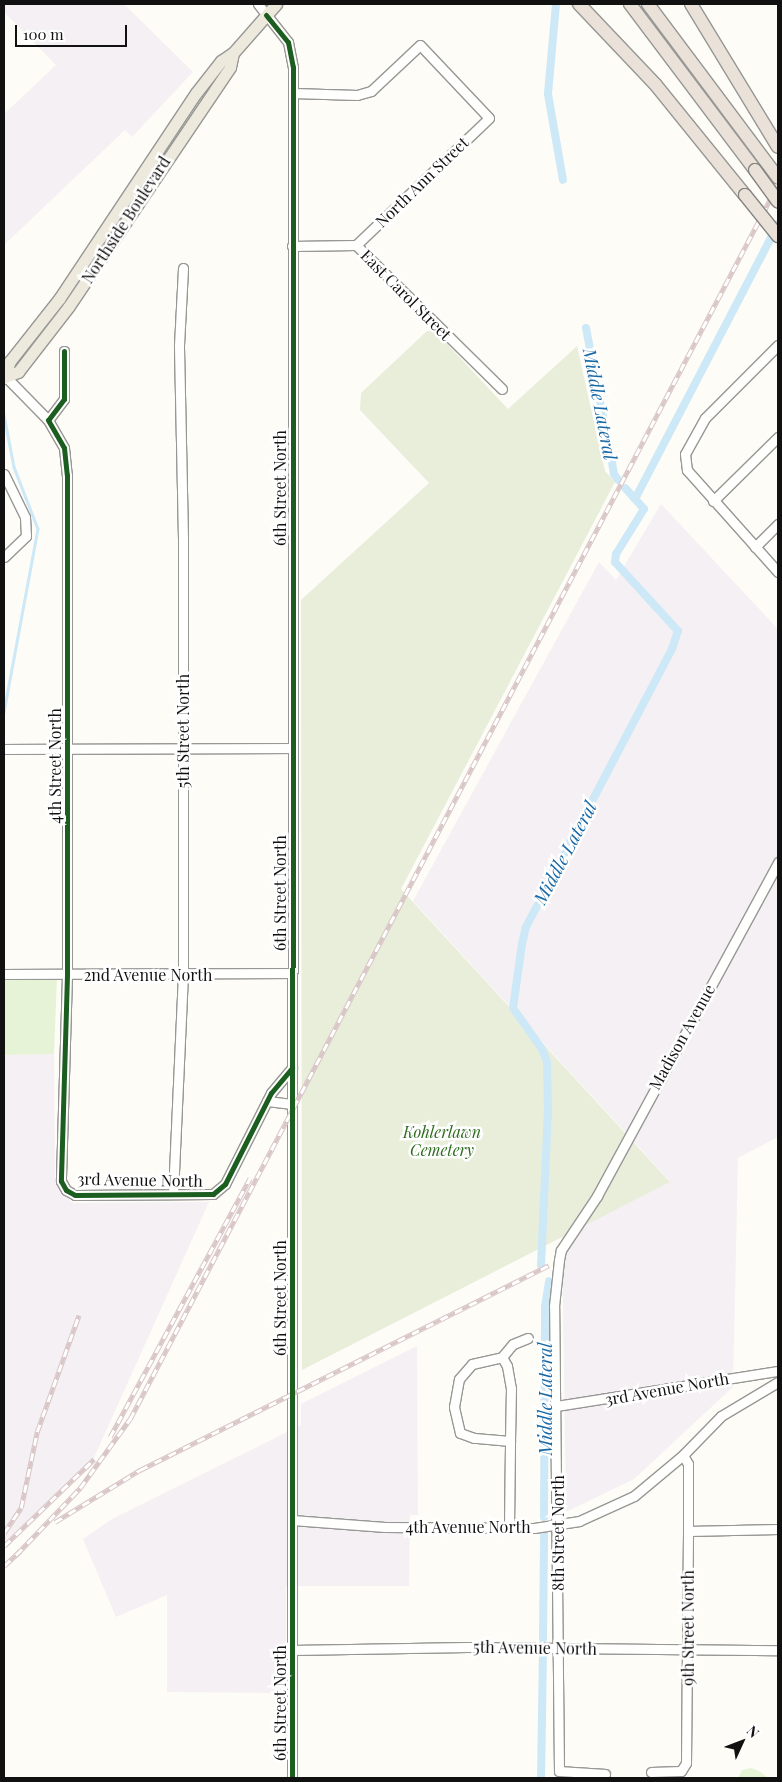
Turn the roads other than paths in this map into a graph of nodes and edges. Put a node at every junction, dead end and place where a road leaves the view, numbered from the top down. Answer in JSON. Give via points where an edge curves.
{"nodes":[{"id":1,"x":258,"y":4,"type":"edge"},
{"id":2,"x":276,"y":4,"type":"edge"},
{"id":3,"x":579,"y":4,"type":"edge"},
{"id":4,"x":630,"y":4,"type":"edge"},
{"id":5,"x":648,"y":4,"type":"edge"},
{"id":6,"x":692,"y":4,"type":"edge"},
{"id":7,"x":266,"y":15,"type":"junction"},
{"id":8,"x":293,"y":93,"type":"junction"},
{"id":9,"x":776,"y":143,"type":"edge"},
{"id":10,"x":778,"y":178,"type":"edge"},
{"id":11,"x":778,"y":202,"type":"edge"},
{"id":12,"x":778,"y":236,"type":"edge"},
{"id":13,"x":356,"y":245,"type":"junction"},
{"id":14,"x":292,"y":246,"type":"junction"},
{"id":15,"x":183,"y":268,"type":"dead end"},
{"id":16,"x":778,"y":345,"type":"edge"},
{"id":17,"x":64,"y":351,"type":"dead end"},
{"id":18,"x":4,"y":377,"type":"edge"},
{"id":19,"x":502,"y":389,"type":"dead end"},
{"id":20,"x":48,"y":420,"type":"junction"},
{"id":21,"x":778,"y":437,"type":"edge"},
{"id":22,"x":4,"y":474,"type":"edge"},
{"id":23,"x":713,"y":501,"type":"junction"},
{"id":24,"x":778,"y":524,"type":"edge"},
{"id":25,"x":755,"y":547,"type":"junction"},
{"id":26,"x":4,"y":557,"type":"edge"},
{"id":27,"x":778,"y":572,"type":"edge"},
{"id":28,"x":4,"y":748,"type":"edge"},
{"id":29,"x":67,"y":748,"type":"junction"},
{"id":30,"x":183,"y":748,"type":"junction"},
{"id":31,"x":292,"y":748,"type":"junction"},
{"id":32,"x":778,"y":862,"type":"edge"},
{"id":33,"x":292,"y":973,"type":"junction"},
{"id":34,"x":4,"y":974,"type":"edge"},
{"id":35,"x":67,"y":975,"type":"junction"},
{"id":36,"x":182,"y":975,"type":"junction"},
{"id":37,"x":292,"y":1068,"type":"junction"},
{"id":38,"x":267,"y":1101,"type":"junction"},
{"id":39,"x":292,"y":1104,"type":"junction"},
{"id":40,"x":66,"y":1190,"type":"joint"},
{"id":41,"x":173,"y":1194,"type":"junction"},
{"id":42,"x":586,"y":1213,"type":"joint"},
{"id":43,"x":528,"y":1338,"type":"dead end"},
{"id":44,"x":502,"y":1357,"type":"junction"},
{"id":45,"x":778,"y":1371,"type":"edge"},
{"id":46,"x":778,"y":1382,"type":"edge"},
{"id":47,"x":556,"y":1406,"type":"junction"},
{"id":48,"x":510,"y":1441,"type":"junction"},
{"id":49,"x":683,"y":1455,"type":"junction"},
{"id":50,"x":292,"y":1520,"type":"junction"},
{"id":51,"x":559,"y":1524,"type":"junction"},
{"id":52,"x":509,"y":1528,"type":"junction"},
{"id":53,"x":778,"y":1529,"type":"edge"},
{"id":54,"x":688,"y":1531,"type":"junction"},
{"id":55,"x":558,"y":1648,"type":"junction"},
{"id":56,"x":292,"y":1650,"type":"junction"},
{"id":57,"x":688,"y":1650,"type":"junction"},
{"id":58,"x":778,"y":1650,"type":"edge"},
{"id":59,"x":651,"y":1772,"type":"dead end"},
{"id":60,"x":605,"y":1774,"type":"dead end"},
{"id":61,"x":292,"y":1778,"type":"edge"}],
"edges":[{"from":1,"to":7,"type":"street","name":"6th Street North"},
{"from":2,"to":7,"type":"main road","name":"Northside Boulevard"},
{"from":3,"to":12,"type":"highway","bridge":true,"via":[[655,84]]},
{"from":4,"to":11,"type":"highway","bridge":true},
{"from":5,"to":10,"type":"highway"},
{"from":6,"to":9,"type":"highway"},
{"from":7,"to":8,"type":"street","name":"6th Street North","via":[[288,42]]},
{"from":7,"to":18,"type":"main road","name":"Northside Boulevard","via":[[233,53],[230,67],[74,298],[18,372]]},
{"from":8,"to":13,"type":"street","name":"North Ann Street","via":[[357,95],[371,91],[420,45],[489,118]]},
{"from":8,"to":14,"type":"street","name":"6th Street North"},
{"from":13,"to":14,"type":"street","name":"East Carol Street"},
{"from":13,"to":19,"type":"street","name":"East Carol Street"},
{"from":14,"to":31,"type":"street","name":"6th Street North"},
{"from":15,"to":30,"type":"street","name":"5th Street North","via":[[179,345]]},
{"from":16,"to":23,"type":"street","via":[[705,418],[685,454],[687,470]]},
{"from":17,"to":20,"type":"street","via":[[64,399]]},
{"from":18,"to":20,"type":"street","name":"4th Street North"},
{"from":20,"to":29,"type":"street","name":"4th Street North","via":[[64,448],[67,475]]},
{"from":21,"to":23,"type":"street"},
{"from":22,"to":26,"type":"street","via":[[25,517],[26,536]]},
{"from":23,"to":25,"type":"street"},
{"from":24,"to":25,"type":"street"},
{"from":25,"to":27,"type":"street"},
{"from":28,"to":29,"type":"street"},
{"from":29,"to":30,"type":"street"},
{"from":29,"to":35,"type":"street","name":"4th Street North"},
{"from":30,"to":31,"type":"street"},
{"from":30,"to":36,"type":"street","name":"5th Street North"},
{"from":31,"to":33,"type":"street","name":"6th Street North"},
{"from":32,"to":42,"type":"street","name":"Madison Avenue"},
{"from":33,"to":36,"type":"street","name":"2nd Avenue North"},
{"from":33,"to":37,"type":"street","name":"6th Street North"},
{"from":34,"to":35,"type":"street","name":"2nd Avenue North"},
{"from":35,"to":36,"type":"street","name":"2nd Avenue North"},
{"from":35,"to":40,"type":"street","name":"4th Street North","via":[[61,1181]]},
{"from":36,"to":41,"type":"street","name":"5th Street North"},
{"from":37,"to":38,"type":"street","name":"3rd Avenue North"},
{"from":37,"to":39,"type":"street","name":"6th Street North"},
{"from":38,"to":39,"type":"street"},
{"from":38,"to":41,"type":"street","name":"3rd Avenue North","via":[[219,1191],[213,1194]]},
{"from":39,"to":50,"type":"street","name":"6th Street North"},
{"from":40,"to":41,"type":"street","name":"3rd Avenue North","via":[[75,1195]]},
{"from":42,"to":47,"type":"street","name":"8th Street North","via":[[567,1239],[558,1260],[554,1306]]},
{"from":43,"to":44,"type":"street","via":[[513,1344]]},
{"from":44,"to":48,"type":"street","via":[[508,1366],[511,1388]]},
{"from":44,"to":48,"type":"street","via":[[472,1364],[459,1379],[454,1407],[460,1433],[474,1438]]},
{"from":45,"to":47,"type":"street","name":"3rd Avenue North"},
{"from":46,"to":49,"type":"street","name":"4th Avenue North","via":[[721,1416]]},
{"from":47,"to":51,"type":"street","name":"8th Street North"},
{"from":48,"to":52,"type":"street"},
{"from":49,"to":51,"type":"street","name":"4th Avenue North","via":[[623,1502],[579,1520]]},
{"from":49,"to":54,"type":"street","name":"9th Street North","via":[[688,1464]]},
{"from":50,"to":52,"type":"street","name":"4th Avenue North","via":[[384,1527]]},
{"from":50,"to":56,"type":"street","name":"6th Street North"},
{"from":51,"to":52,"type":"street","name":"4th Avenue North"},
{"from":51,"to":55,"type":"street","name":"8th Street North"},
{"from":53,"to":54,"type":"street"},
{"from":54,"to":57,"type":"street","name":"9th Street North"},
{"from":55,"to":56,"type":"street","name":"5th Avenue North"},
{"from":55,"to":57,"type":"street","name":"5th Avenue North"},
{"from":55,"to":60,"type":"street","name":"8th Street North","via":[[559,1772]]},
{"from":56,"to":61,"type":"street","name":"6th Street North"},
{"from":57,"to":58,"type":"street","name":"5th Avenue North"},
{"from":57,"to":59,"type":"street","name":"9th Street North","via":[[686,1763],[681,1771]]}]}
